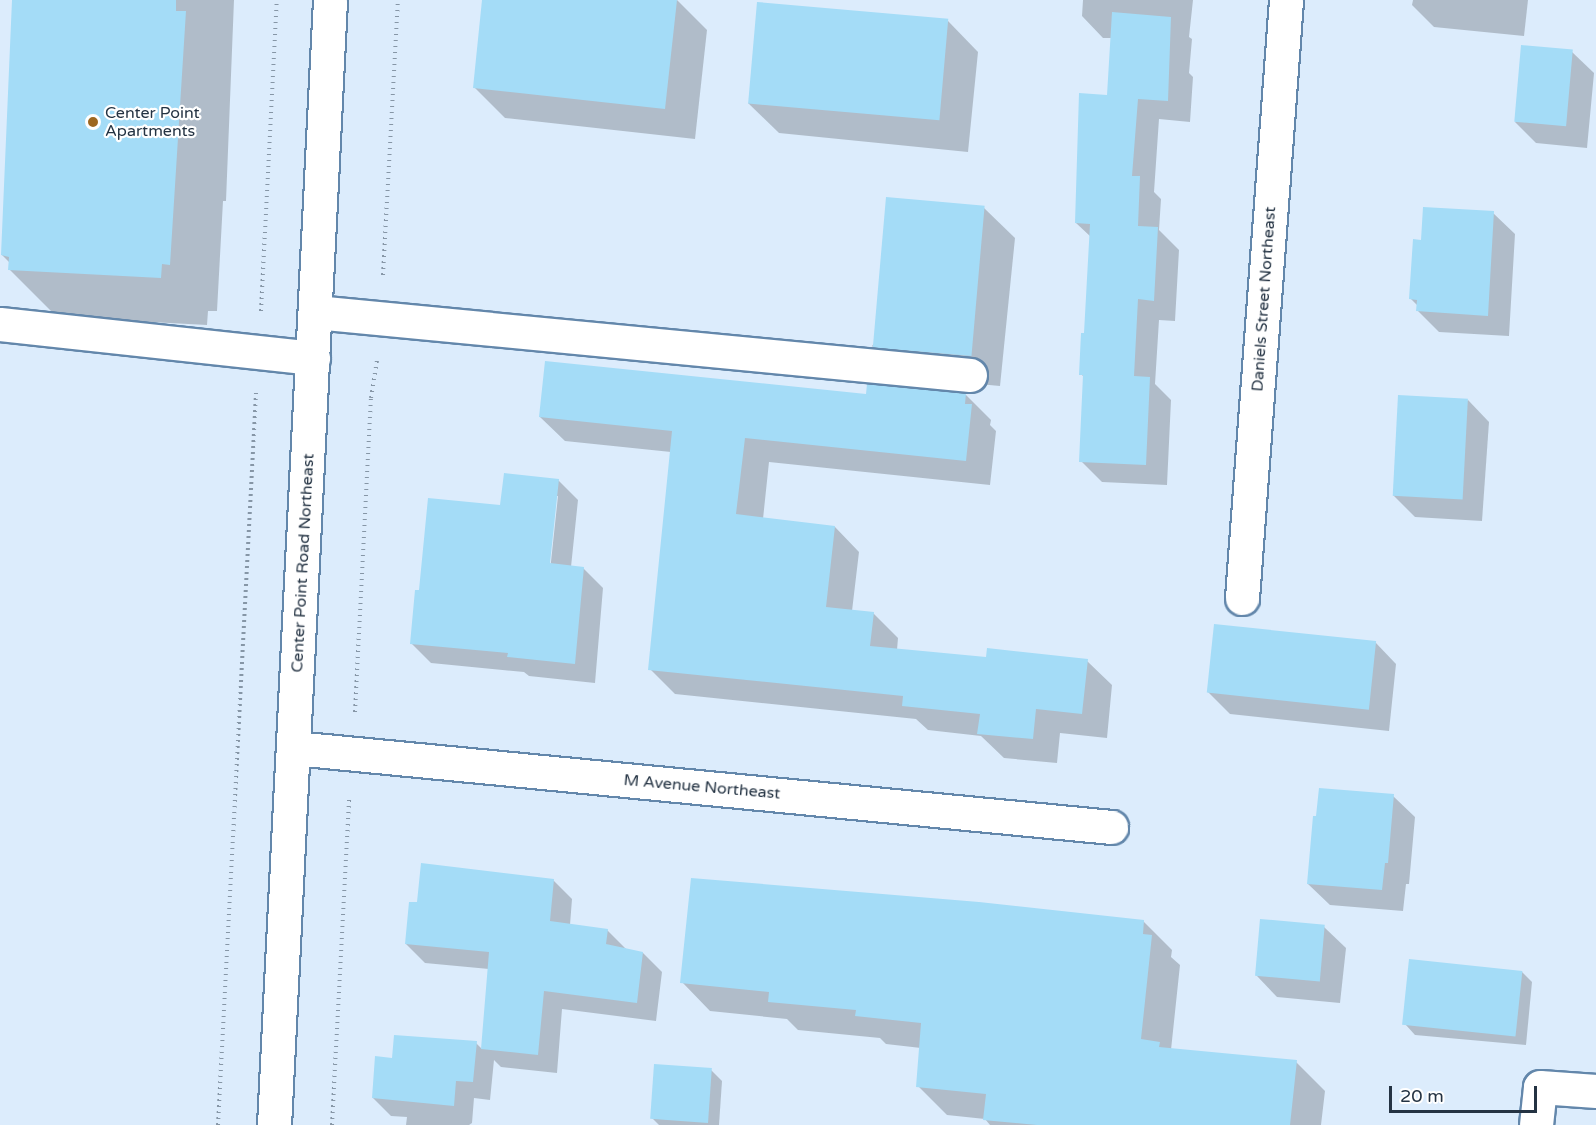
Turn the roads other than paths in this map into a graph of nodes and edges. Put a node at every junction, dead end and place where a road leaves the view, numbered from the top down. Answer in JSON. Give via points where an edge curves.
{"nodes":[{"id":1,"x":330,"y":0,"type":"edge"},
{"id":2,"x":1286,"y":0,"type":"edge"},
{"id":3,"x":315,"y":312,"type":"junction"},
{"id":4,"x":0,"y":324,"type":"edge"},
{"id":5,"x":313,"y":358,"type":"junction"},
{"id":6,"x":970,"y":375,"type":"dead end"},
{"id":7,"x":1242,"y":598,"type":"dead end"},
{"id":8,"x":294,"y":748,"type":"junction"},
{"id":9,"x":1111,"y":827,"type":"dead end"},
{"id":10,"x":1596,"y":1091,"type":"edge"},
{"id":11,"x":274,"y":1125,"type":"edge"},
{"id":12,"x":1536,"y":1125,"type":"edge"}],
"edges":[{"from":1,"to":3,"type":"street","name":"Center Point Road Northeast"},
{"from":2,"to":7,"type":"street","name":"Daniels Street Northeast"},
{"from":3,"to":5,"type":"street","name":"Center Point Road Northeast"},
{"from":3,"to":6,"type":"street"},
{"from":4,"to":5,"type":"street"},
{"from":5,"to":8,"type":"street","name":"Center Point Road Northeast"},
{"from":8,"to":9,"type":"street","name":"M Avenue Northeast"},
{"from":8,"to":11,"type":"street","name":"Center Point Road Northeast"},
{"from":10,"to":12,"type":"street","via":[[1540,1087]]}]}
